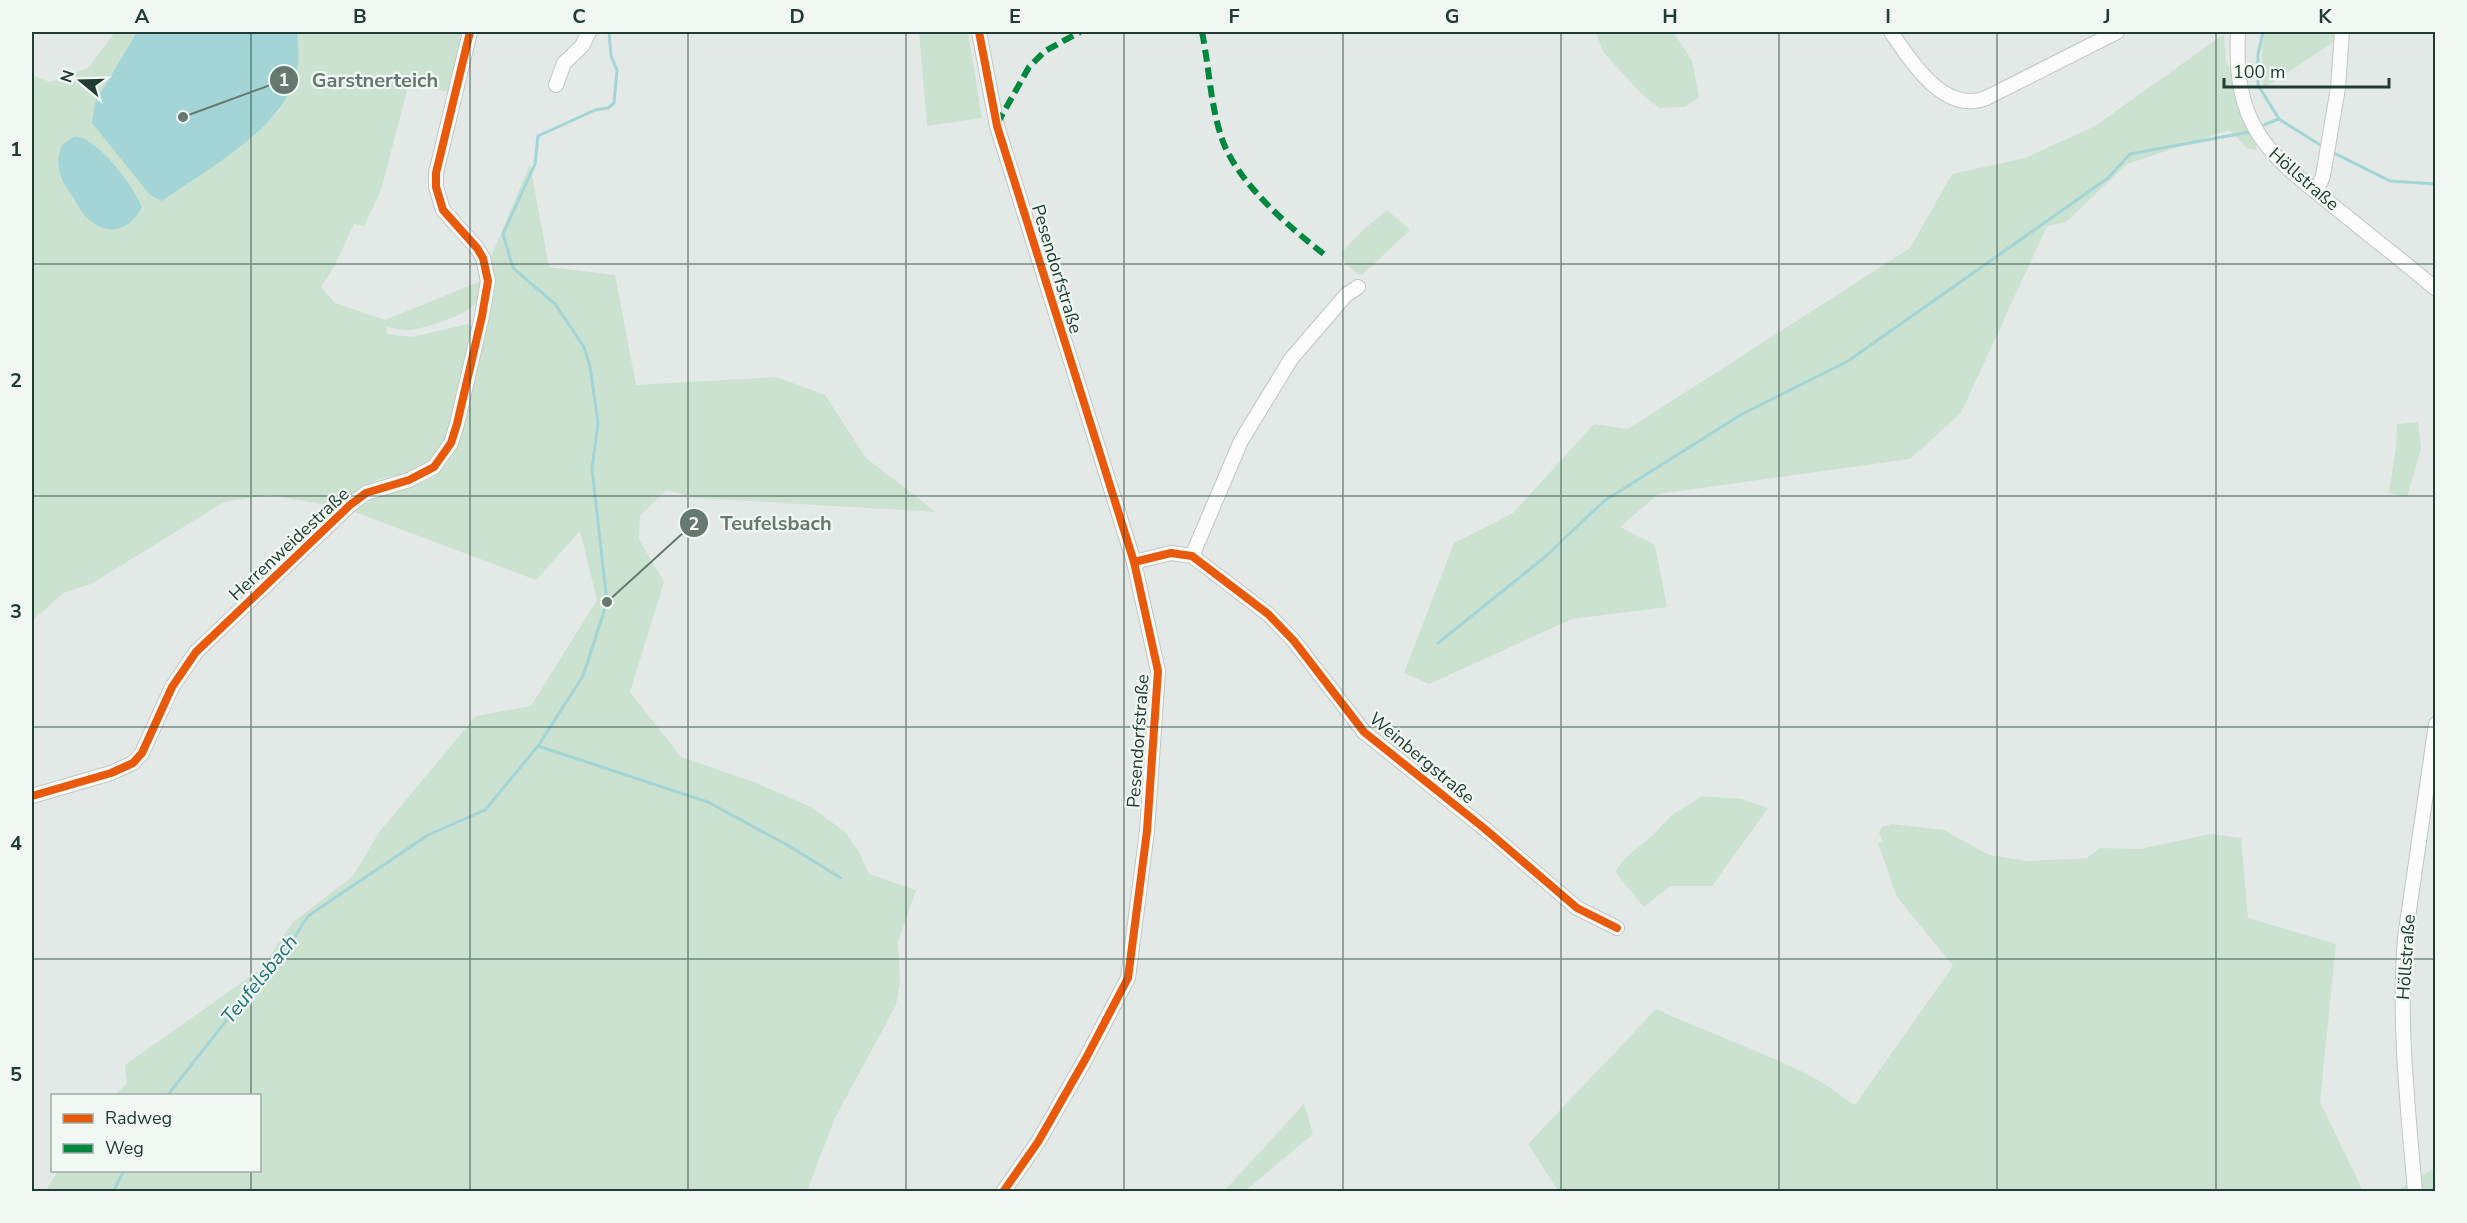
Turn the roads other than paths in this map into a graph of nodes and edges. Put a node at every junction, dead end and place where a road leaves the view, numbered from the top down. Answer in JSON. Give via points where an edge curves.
{"nodes":[{"id":1,"x":470,"y":32,"type":"edge"},
{"id":2,"x":589,"y":32,"type":"edge"},
{"id":3,"x":979,"y":32,"type":"edge"},
{"id":4,"x":1891,"y":32,"type":"edge"},
{"id":5,"x":2117,"y":32,"type":"edge"},
{"id":6,"x":2238,"y":32,"type":"edge"},
{"id":7,"x":2342,"y":32,"type":"edge"},
{"id":8,"x":556,"y":85,"type":"dead end"},
{"id":9,"x":2316,"y":192,"type":"junction"},
{"id":10,"x":1358,"y":287,"type":"dead end"},
{"id":11,"x":2436,"y":289,"type":"edge"},
{"id":12,"x":1192,"y":556,"type":"junction"},
{"id":13,"x":1134,"y":561,"type":"junction"},
{"id":14,"x":2436,"y":724,"type":"edge"},
{"id":15,"x":32,"y":796,"type":"edge"},
{"id":16,"x":1617,"y":928,"type":"dead end"},
{"id":17,"x":1003,"y":1191,"type":"edge"},
{"id":18,"x":2415,"y":1191,"type":"edge"}],
"edges":[{"from":1,"to":15,"type":"street","name":"Herrenweidestraße","via":[[439,157],[436,188],[443,210],[483,258],[488,281],[457,424],[446,450],[424,474],[366,493],[351,505],[196,652],[172,687],[142,753],[133,763]]},
{"from":2,"to":8,"type":"street","via":[[582,46],[564,63]]},
{"from":3,"to":13,"type":"street","name":"Pesendorfstraße","via":[[997,126]]},
{"from":4,"to":5,"type":"street","via":[[1931,84],[1950,96],[1972,102]]},
{"from":6,"to":9,"type":"street","name":"Höllstraße","via":[[2240,83],[2251,120],[2267,148]]},
{"from":7,"to":9,"type":"street","via":[[2325,164]]},
{"from":9,"to":11,"type":"street","name":"Höllstraße"},
{"from":10,"to":12,"type":"street","via":[[1292,359],[1246,432]]},
{"from":12,"to":13,"type":"street","via":[[1171,553]]},
{"from":12,"to":16,"type":"street","name":"Weinbergstraße","via":[[1294,641],[1364,732],[1577,908]]},
{"from":13,"to":17,"type":"street","name":"Pesendorfstraße","via":[[1158,670],[1147,831],[1128,978],[1038,1142]]},
{"from":14,"to":18,"type":"street","name":"Höllstraße","via":[[2403,969],[2403,1030]]}]}
